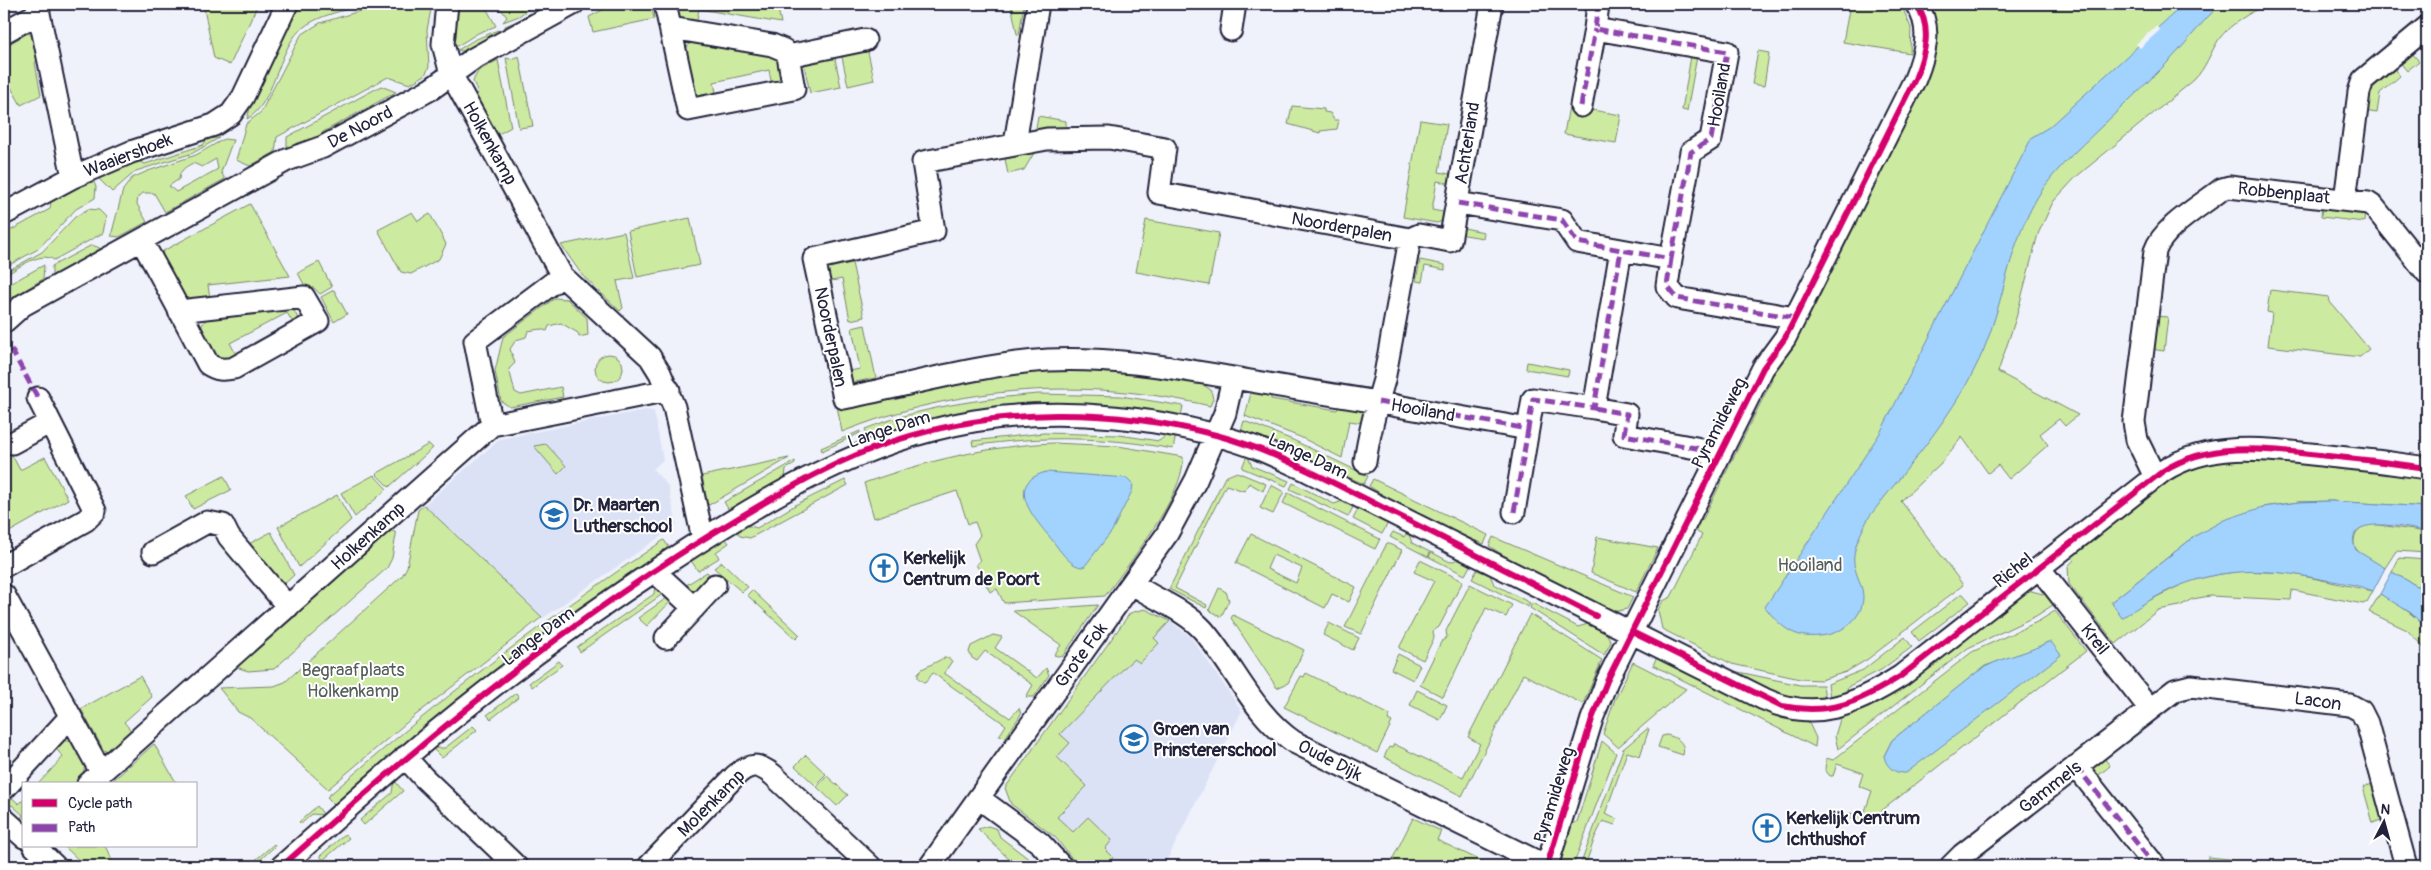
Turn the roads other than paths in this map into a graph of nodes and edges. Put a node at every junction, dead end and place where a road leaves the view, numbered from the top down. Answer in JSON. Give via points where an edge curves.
{"nodes":[{"id":1,"x":286,"y":4,"type":"edge"},
{"id":2,"x":447,"y":4,"type":"edge"},
{"id":3,"x":573,"y":4,"type":"edge"},
{"id":4,"x":665,"y":4,"type":"edge"},
{"id":5,"x":1038,"y":4,"type":"edge"},
{"id":6,"x":1235,"y":4,"type":"edge"},
{"id":7,"x":1492,"y":4,"type":"edge"},
{"id":8,"x":1598,"y":4,"type":"edge"},
{"id":9,"x":1916,"y":4,"type":"edge"},
{"id":10,"x":38,"y":8,"type":"edge"},
{"id":11,"x":2427,"y":27,"type":"edge"},
{"id":12,"x":671,"y":28,"type":"junction"},
{"id":13,"x":1595,"y":29,"type":"junction"},
{"id":14,"x":1231,"y":30,"type":"dead end"},
{"id":15,"x":4,"y":32,"type":"edge"},
{"id":16,"x":865,"y":40,"type":"dead end"},
{"id":17,"x":788,"y":56,"type":"junction"},
{"id":18,"x":451,"y":74,"type":"junction"},
{"id":19,"x":1581,"y":106,"type":"dead end"},
{"id":20,"x":1015,"y":143,"type":"junction"},
{"id":21,"x":73,"y":177,"type":"junction"},
{"id":22,"x":2345,"y":200,"type":"junction"},
{"id":23,"x":1458,"y":203,"type":"junction"},
{"id":24,"x":4,"y":214,"type":"edge"},
{"id":25,"x":1410,"y":239,"type":"junction"},
{"id":26,"x":142,"y":242,"type":"junction"},
{"id":27,"x":1620,"y":250,"type":"junction"},
{"id":28,"x":1671,"y":259,"type":"junction"},
{"id":29,"x":2427,"y":273,"type":"edge"},
{"id":30,"x":562,"y":276,"type":"junction"},
{"id":31,"x":179,"y":311,"type":"junction"},
{"id":32,"x":1794,"y":318,"type":"junction"},
{"id":33,"x":4,"y":322,"type":"edge"},
{"id":34,"x":1233,"y":378,"type":"junction"},
{"id":35,"x":669,"y":390,"type":"junction"},
{"id":36,"x":38,"y":398,"type":"dead end"},
{"id":37,"x":1378,"y":402,"type":"junction"},
{"id":38,"x":1594,"y":408,"type":"junction"},
{"id":39,"x":49,"y":423,"type":"junction"},
{"id":40,"x":492,"y":425,"type":"junction"},
{"id":41,"x":1528,"y":429,"type":"junction"},
{"id":42,"x":1216,"y":435,"type":"junction"},
{"id":43,"x":12,"y":443,"type":"dead end"},
{"id":44,"x":1718,"y":458,"type":"junction"},
{"id":45,"x":1365,"y":462,"type":"dead end"},
{"id":46,"x":2427,"y":468,"type":"edge"},
{"id":47,"x":2155,"y":477,"type":"junction"},
{"id":48,"x":1514,"y":512,"type":"dead end"},
{"id":49,"x":703,"y":539,"type":"junction"},
{"id":50,"x":154,"y":552,"type":"dead end"},
{"id":51,"x":4,"y":566,"type":"edge"},
{"id":52,"x":2040,"y":569,"type":"junction"},
{"id":53,"x":654,"y":571,"type":"junction"},
{"id":54,"x":1133,"y":584,"type":"junction"},
{"id":55,"x":715,"y":585,"type":"dead end"},
{"id":56,"x":4,"y":595,"type":"edge"},
{"id":57,"x":288,"y":607,"type":"junction"},
{"id":58,"x":694,"y":608,"type":"junction"},
{"id":59,"x":1632,"y":632,"type":"junction"},
{"id":60,"x":666,"y":638,"type":"dead end"},
{"id":61,"x":2150,"y":709,"type":"junction"},
{"id":62,"x":70,"y":717,"type":"junction"},
{"id":63,"x":405,"y":757,"type":"junction"},
{"id":64,"x":2076,"y":766,"type":"junction"},
{"id":65,"x":95,"y":778,"type":"edge"},
{"id":66,"x":4,"y":788,"type":"edge"},
{"id":67,"x":980,"y":799,"type":"junction"},
{"id":68,"x":4,"y":819,"type":"edge"},
{"id":69,"x":22,"y":835,"type":"edge"},
{"id":70,"x":36,"y":848,"type":"edge"},
{"id":71,"x":508,"y":864,"type":"edge"},
{"id":72,"x":54,"y":866,"type":"edge"},
{"id":73,"x":282,"y":866,"type":"edge"},
{"id":74,"x":650,"y":866,"type":"edge"},
{"id":75,"x":870,"y":866,"type":"edge"},
{"id":76,"x":930,"y":866,"type":"edge"},
{"id":77,"x":1061,"y":866,"type":"edge"},
{"id":78,"x":1546,"y":866,"type":"edge"},
{"id":79,"x":1951,"y":866,"type":"edge"},
{"id":80,"x":2154,"y":866,"type":"edge"},
{"id":81,"x":2406,"y":866,"type":"edge"}],
"edges":[{"from":1,"to":21,"type":"street","name":"Waaiershoek","via":[[243,97],[231,114],[214,125],[131,152]]},
{"from":2,"to":18,"type":"street","name":"Holkenkamp","via":[[443,44]]},
{"from":3,"to":18,"type":"street","name":"De Noord"},
{"from":4,"to":12,"type":"street"},
{"from":5,"to":20,"type":"street"},
{"from":6,"to":14,"type":"street"},
{"from":7,"to":23,"type":"street","name":"Achterland"},
{"from":8,"to":13,"type":"street"},
{"from":9,"to":32,"type":"street","name":"Pyramideweg","via":[[1926,26],[1923,59]]},
{"from":10,"to":15,"type":"street"},
{"from":10,"to":21,"type":"street","name":"Waaiershoek"},
{"from":11,"to":22,"type":"street","via":[[2363,80]]},
{"from":12,"to":17,"type":"street","via":[[772,45],[784,50]]},
{"from":12,"to":17,"type":"street","via":[[688,110],[794,88]]},
{"from":13,"to":19,"type":"street"},
{"from":13,"to":28,"type":"street","name":"Hooiland","via":[[1727,52],[1711,139],[1691,152]]},
{"from":16,"to":17,"type":"street"},
{"from":18,"to":26,"type":"street","name":"De Noord","via":[[432,89],[323,147],[287,160]]},
{"from":18,"to":30,"type":"street","name":"Holkenkamp"},
{"from":20,"to":25,"type":"street","name":"Noorderpalen","via":[[1090,137],[1165,148],[1159,193]]},
{"from":20,"to":34,"type":"street","name":"Noorderpalen","via":[[922,162],[934,231],[814,258],[844,398],[1048,360],[1141,363]]},
{"from":21,"to":24,"type":"street"},
{"from":22,"to":29,"type":"street","name":"Robbenplaat","via":[[2374,206]]},
{"from":22,"to":47,"type":"street","name":"Robbenplaat","via":[[2229,187],[2206,201],[2158,242],[2134,422],[2137,440]]},
{"from":23,"to":25,"type":"street","name":"Achterland","via":[[1450,241],[1418,236]]},
{"from":23,"to":27,"type":"street","via":[[1562,220],[1577,242]]},
{"from":25,"to":37,"type":"street","name":"Noorderpalen"},
{"from":26,"to":31,"type":"street"},
{"from":26,"to":33,"type":"street","name":"De Noord","via":[[23,305]]},
{"from":27,"to":28,"type":"street"},
{"from":27,"to":38,"type":"street"},
{"from":28,"to":32,"type":"street","name":"Hooiland","via":[[1667,286],[1677,298]]},
{"from":30,"to":35,"type":"street","name":"Holkenkamp","via":[[650,357]]},
{"from":30,"to":40,"type":"street","via":[[476,342]]},
{"from":31,"to":31,"type":"street","via":[[304,297],[318,321],[234,368],[224,370],[208,364]]},
{"from":32,"to":44,"type":"street","name":"Pyramideweg","via":[[1785,338],[1763,368]]},
{"from":34,"to":37,"type":"street","name":"Noorderpalen"},
{"from":34,"to":42,"type":"street"},
{"from":35,"to":40,"type":"street"},
{"from":35,"to":49,"type":"street","name":"Holkenkamp"},
{"from":36,"to":39,"type":"street"},
{"from":37,"to":41,"type":"street","name":"Hooiland"},
{"from":37,"to":45,"type":"street","name":"Hooiland"},
{"from":38,"to":41,"type":"street","via":[[1533,399]]},
{"from":38,"to":44,"type":"street","via":[[1627,414],[1624,436],[1696,448]]},
{"from":39,"to":43,"type":"street"},
{"from":39,"to":51,"type":"street","via":[[95,511],[82,523]]},
{"from":40,"to":57,"type":"street","name":"Holkenkamp"},
{"from":41,"to":48,"type":"street"},
{"from":42,"to":49,"type":"street","name":"Lange Dam","via":[[1106,417],[1050,414],[942,428],[850,457]]},
{"from":42,"to":54,"type":"street","name":"Grote Fok","via":[[1167,534]]},
{"from":42,"to":59,"type":"street","name":"Lange Dam","via":[[1308,470]]},
{"from":44,"to":59,"type":"street","name":"Pyramideweg"},
{"from":46,"to":47,"type":"street","name":"Richel","via":[[2289,451],[2237,449],[2200,454]]},
{"from":47,"to":52,"type":"street","name":"Richel"},
{"from":49,"to":53,"type":"street","name":"Lange Dam"},
{"from":50,"to":57,"type":"street","via":[[207,522],[228,522],[230,538]]},
{"from":52,"to":59,"type":"street","name":"Richel","via":[[1901,676],[1866,698],[1829,708],[1796,709],[1773,703]]},
{"from":52,"to":61,"type":"street","name":"Kreil"},
{"from":53,"to":58,"type":"street"},
{"from":53,"to":63,"type":"street","name":"Lange Dam","via":[[544,649]]},
{"from":54,"to":67,"type":"street","name":"Grote Fok","via":[[1038,713]]},
{"from":54,"to":78,"type":"street","name":"Oude Dijk","via":[[1182,612],[1202,629],[1264,716],[1294,742]]},
{"from":55,"to":58,"type":"street"},
{"from":56,"to":62,"type":"street","name":"Holkenkamp"},
{"from":57,"to":65,"type":"street","name":"Holkenkamp"},
{"from":58,"to":60,"type":"street"},
{"from":59,"to":78,"type":"street","name":"Pyramideweg","via":[[1595,710]]},
{"from":61,"to":64,"type":"street","name":"Gammels"},
{"from":61,"to":81,"type":"street","name":"Lacon","via":[[2175,690],[2191,686],[2357,708],[2367,723]]},
{"from":62,"to":65,"type":"street","name":"Holkenkamp"},
{"from":62,"to":66,"type":"street"},
{"from":63,"to":71,"type":"street"},
{"from":63,"to":73,"type":"street","name":"Lange Dam"},
{"from":64,"to":79,"type":"street","name":"Gammels"},
{"from":64,"to":80,"type":"street"},
{"from":67,"to":76,"type":"street","name":"Grote Fok"},
{"from":67,"to":77,"type":"street","via":[[1040,843]]},
{"from":68,"to":69,"type":"street"},
{"from":70,"to":72,"type":"street"},
{"from":74,"to":75,"type":"street","name":"Molenkamp","via":[[735,776],[755,764],[764,767]]}]}
